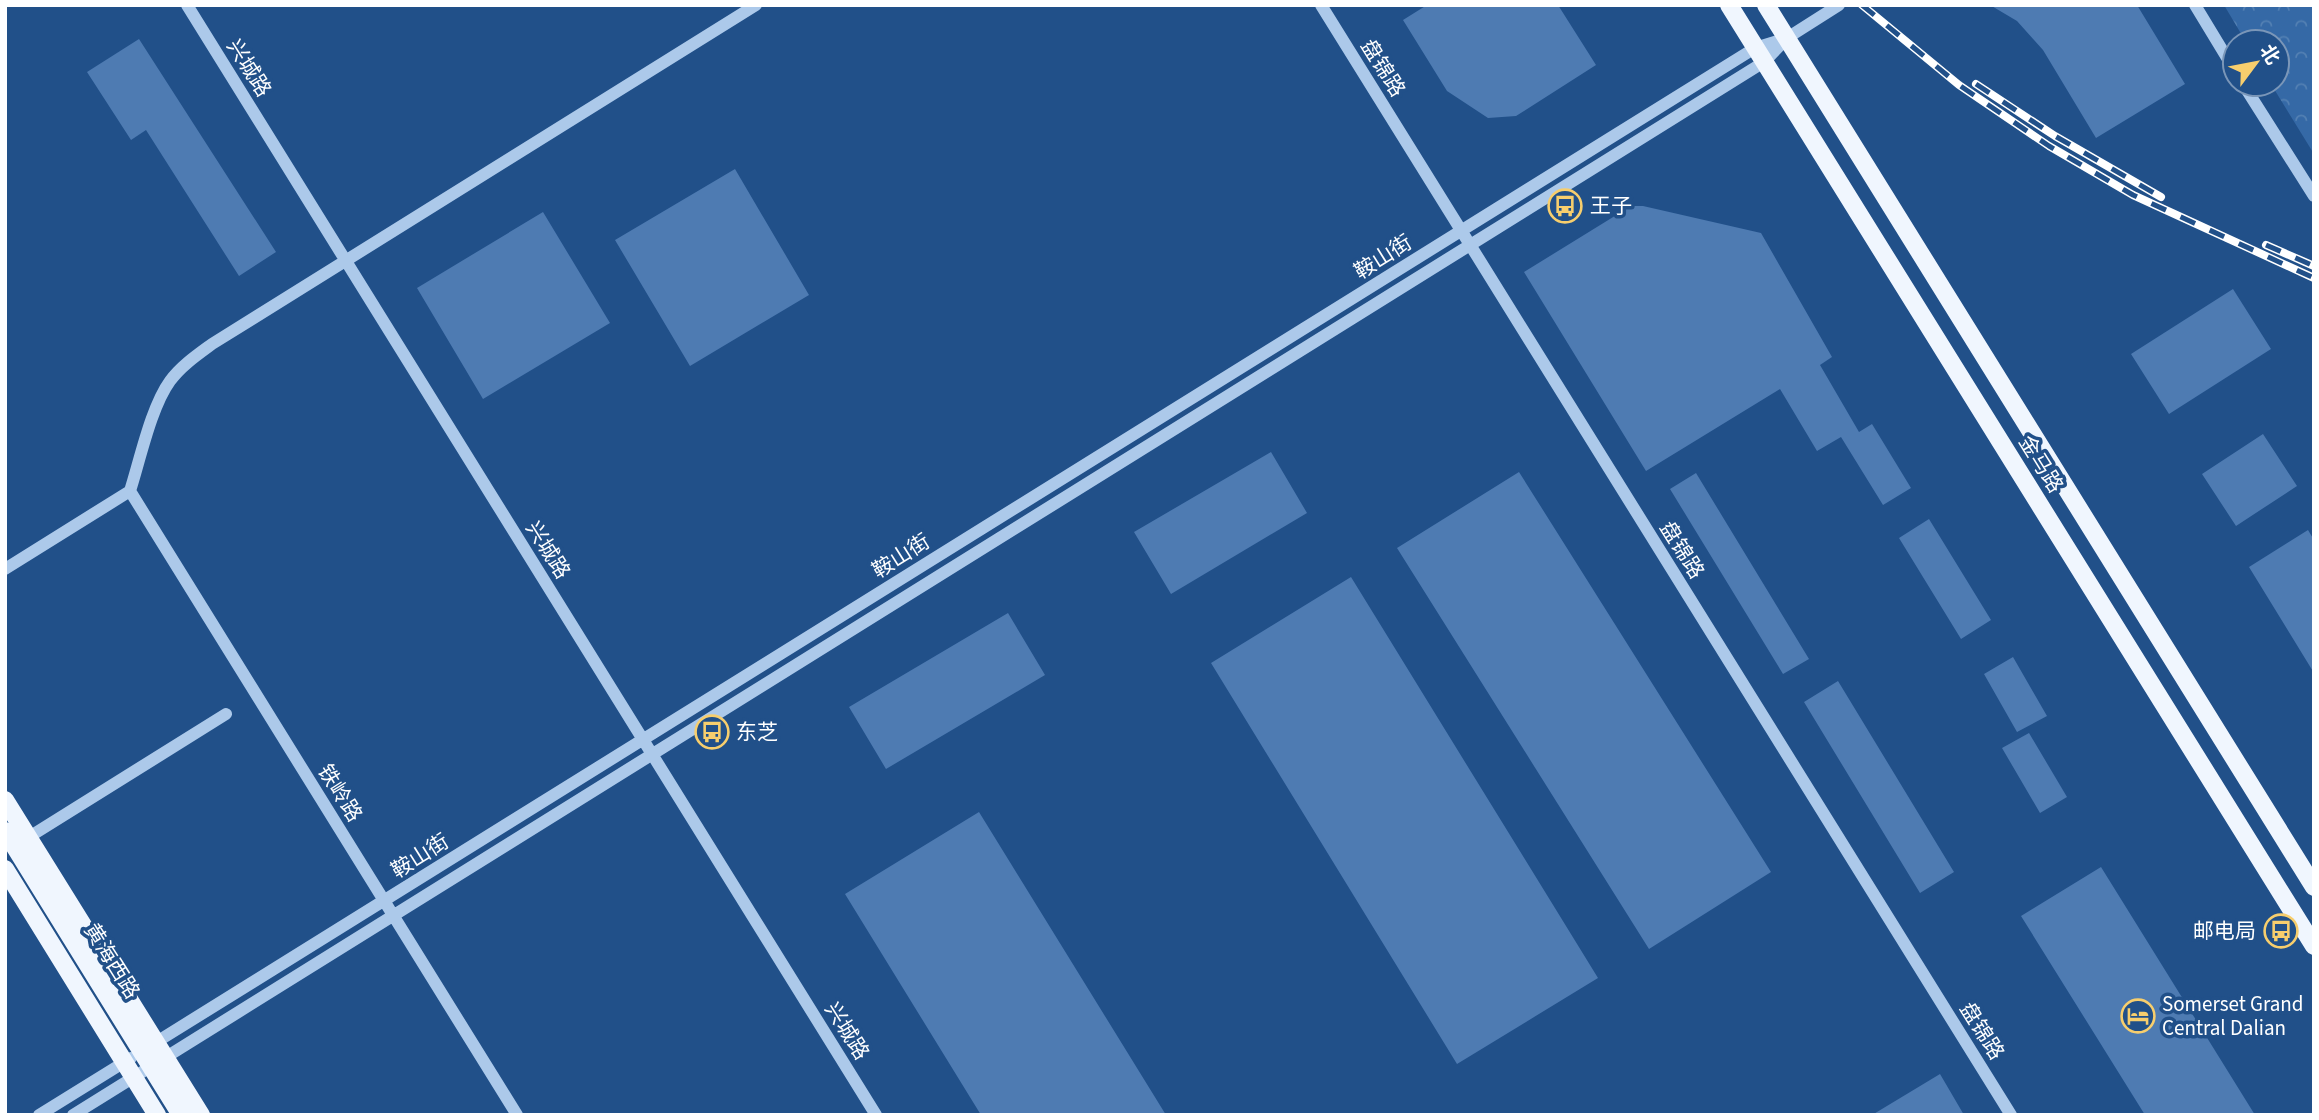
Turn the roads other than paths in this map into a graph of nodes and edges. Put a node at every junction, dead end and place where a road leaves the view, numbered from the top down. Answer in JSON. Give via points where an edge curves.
{"nodes":[{"id":1,"x":187,"y":5,"type":"edge"},
{"id":2,"x":756,"y":5,"type":"edge"},
{"id":3,"x":1321,"y":5,"type":"edge"},
{"id":4,"x":1729,"y":5,"type":"edge"},
{"id":5,"x":1766,"y":5,"type":"edge"},
{"id":6,"x":1839,"y":5,"type":"edge"},
{"id":7,"x":2194,"y":5,"type":"edge"},
{"id":8,"x":1787,"y":38,"type":"junction"},
{"id":9,"x":2221,"y":48,"type":"edge"},
{"id":10,"x":1760,"y":55,"type":"junction"},
{"id":11,"x":2252,"y":98,"type":"edge"},
{"id":12,"x":2314,"y":195,"type":"edge"},
{"id":13,"x":1461,"y":231,"type":"junction"},
{"id":14,"x":1470,"y":246,"type":"junction"},
{"id":15,"x":346,"y":261,"type":"junction"},
{"id":16,"x":130,"y":491,"type":"junction"},
{"id":17,"x":5,"y":569,"type":"edge"},
{"id":18,"x":226,"y":714,"type":"dead end"},
{"id":19,"x":643,"y":739,"type":"junction"},
{"id":20,"x":652,"y":754,"type":"junction"},
{"id":21,"x":5,"y":800,"type":"edge"},
{"id":22,"x":16,"y":838,"type":"edge"},
{"id":23,"x":5,"y":869,"type":"edge"},
{"id":24,"x":2314,"y":887,"type":"edge"},
{"id":25,"x":384,"y":900,"type":"junction"},
{"id":26,"x":393,"y":915,"type":"junction"},
{"id":27,"x":2314,"y":946,"type":"edge"},
{"id":28,"x":153,"y":1054,"type":"junction"},
{"id":29,"x":129,"y":1069,"type":"junction"},
{"id":30,"x":40,"y":1115,"type":"edge"},
{"id":31,"x":73,"y":1115,"type":"edge"},
{"id":32,"x":157,"y":1115,"type":"edge"},
{"id":33,"x":181,"y":1115,"type":"edge"},
{"id":34,"x":201,"y":1115,"type":"edge"},
{"id":35,"x":517,"y":1115,"type":"edge"},
{"id":36,"x":876,"y":1115,"type":"edge"},
{"id":37,"x":2011,"y":1115,"type":"edge"}],
"edges":[{"from":1,"to":15,"type":"street","name":"兴城路"},
{"from":2,"to":15,"type":"street"},
{"from":3,"to":13,"type":"street","name":"盘锦路"},
{"from":4,"to":10,"type":"main road","name":"金马路"},
{"from":5,"to":8,"type":"main road","name":"金马路"},
{"from":6,"to":8,"type":"street","name":"鞍山街"},
{"from":7,"to":9,"type":"street"},
{"from":8,"to":10,"type":"street","name":"鞍山街"},
{"from":8,"to":24,"type":"main road","name":"金马路"},
{"from":10,"to":13,"type":"street","name":"鞍山街"},
{"from":10,"to":14,"type":"street","name":"鞍山街"},
{"from":10,"to":27,"type":"main road","name":"金马路"},
{"from":11,"to":12,"type":"street"},
{"from":13,"to":14,"type":"street","name":"盘锦路"},
{"from":13,"to":19,"type":"street","name":"鞍山街"},
{"from":14,"to":20,"type":"street","name":"鞍山街"},
{"from":14,"to":37,"type":"street","name":"盘锦路"},
{"from":15,"to":16,"type":"street","via":[[187,362],[169,382]]},
{"from":15,"to":19,"type":"street","name":"兴城路"},
{"from":16,"to":17,"type":"street"},
{"from":16,"to":25,"type":"street","name":"铁岭路"},
{"from":18,"to":22,"type":"street"},
{"from":19,"to":20,"type":"street","name":"兴城路"},
{"from":19,"to":25,"type":"street","name":"鞍山街"},
{"from":20,"to":26,"type":"street","name":"鞍山街"},
{"from":20,"to":36,"type":"street","name":"兴城路"},
{"from":21,"to":22,"type":"main road","name":"黄海西路"},
{"from":22,"to":28,"type":"main road","name":"黄海西路"},
{"from":23,"to":29,"type":"main road","name":"黄海西路"},
{"from":25,"to":26,"type":"street","name":"铁岭路"},
{"from":25,"to":28,"type":"street","name":"鞍山街"},
{"from":26,"to":28,"type":"street","name":"鞍山街"},
{"from":26,"to":35,"type":"street","name":"铁岭路"},
{"from":28,"to":29,"type":"street","name":"鞍山街"},
{"from":28,"to":33,"type":"main road","name":"黄海西路"},
{"from":28,"to":34,"type":"main road"},
{"from":29,"to":30,"type":"street","name":"鞍山街"},
{"from":29,"to":31,"type":"street","name":"鞍山街"},
{"from":29,"to":32,"type":"main road","name":"黄海西路"}]}
